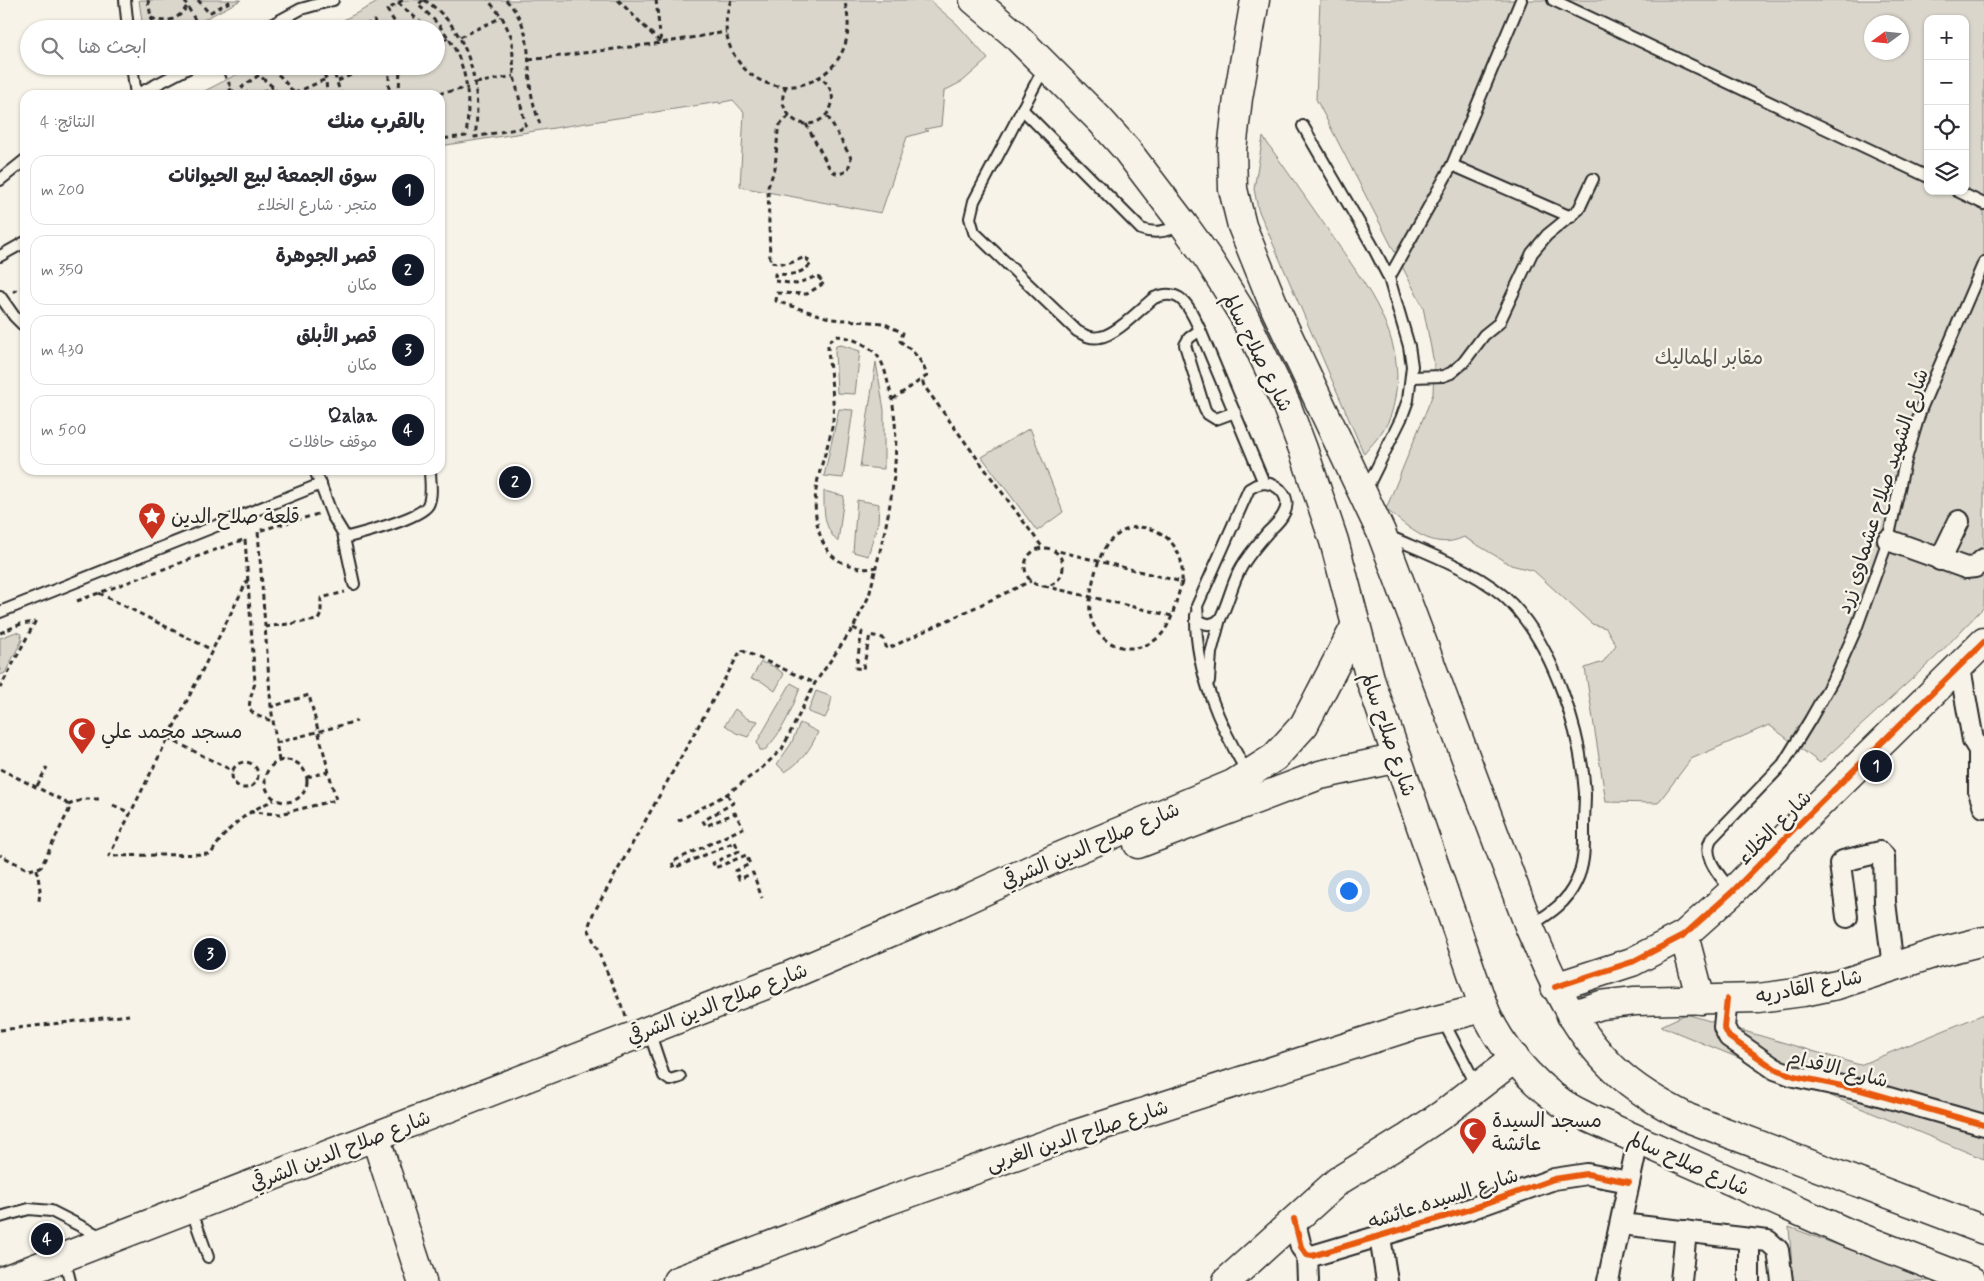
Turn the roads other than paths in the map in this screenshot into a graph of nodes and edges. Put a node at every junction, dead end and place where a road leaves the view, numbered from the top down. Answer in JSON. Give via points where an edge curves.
{"nodes":[{"id":1,"x":125,"y":0,"type":"edge"},
{"id":2,"x":312,"y":0,"type":"edge"},
{"id":3,"x":333,"y":0,"type":"edge"},
{"id":4,"x":974,"y":0,"type":"edge"},
{"id":5,"x":1003,"y":0,"type":"edge"},
{"id":6,"x":1255,"y":0,"type":"edge"},
{"id":7,"x":1521,"y":0,"type":"edge"},
{"id":8,"x":1553,"y":0,"type":"edge"},
{"id":9,"x":301,"y":9,"type":"junction"},
{"id":10,"x":127,"y":20,"type":"edge"},
{"id":11,"x":281,"y":20,"type":"edge"},
{"id":12,"x":1014,"y":34,"type":"junction"},
{"id":13,"x":1045,"y":65,"type":"junction"},
{"id":14,"x":133,"y":75,"type":"edge"},
{"id":15,"x":175,"y":75,"type":"edge"},
{"id":16,"x":135,"y":90,"type":"edge"},
{"id":17,"x":146,"y":90,"type":"edge"},
{"id":18,"x":1022,"y":109,"type":"junction"},
{"id":19,"x":1303,"y":126,"type":"dead end"},
{"id":20,"x":20,"y":164,"type":"edge"},
{"id":21,"x":1452,"y":165,"type":"junction"},
{"id":22,"x":1924,"y":175,"type":"edge"},
{"id":23,"x":1593,"y":179,"type":"dead end"},
{"id":24,"x":0,"y":180,"type":"edge"},
{"id":25,"x":1965,"y":195,"type":"edge"},
{"id":26,"x":1984,"y":204,"type":"edge"},
{"id":27,"x":1570,"y":217,"type":"junction"},
{"id":28,"x":1184,"y":225,"type":"junction"},
{"id":29,"x":20,"y":245,"type":"edge"},
{"id":30,"x":0,"y":256,"type":"edge"},
{"id":31,"x":1984,"y":262,"type":"edge"},
{"id":32,"x":1389,"y":278,"type":"junction"},
{"id":33,"x":0,"y":296,"type":"edge"},
{"id":34,"x":20,"y":322,"type":"edge"},
{"id":35,"x":1200,"y":330,"type":"junction"},
{"id":36,"x":1412,"y":377,"type":"junction"},
{"id":37,"x":1235,"y":412,"type":"junction"},
{"id":38,"x":317,"y":475,"type":"edge"},
{"id":39,"x":430,"y":475,"type":"edge"},
{"id":40,"x":1264,"y":483,"type":"junction"},
{"id":41,"x":321,"y":484,"type":"junction"},
{"id":42,"x":1364,"y":495,"type":"junction"},
{"id":43,"x":1959,"y":521,"type":"dead end"},
{"id":44,"x":1380,"y":532,"type":"junction"},
{"id":45,"x":344,"y":538,"type":"junction"},
{"id":46,"x":1888,"y":540,"type":"junction"},
{"id":47,"x":1940,"y":560,"type":"junction"},
{"id":48,"x":1984,"y":560,"type":"edge"},
{"id":49,"x":354,"y":584,"type":"road end"},
{"id":50,"x":0,"y":612,"type":"edge"},
{"id":51,"x":1196,"y":615,"type":"junction"},
{"id":52,"x":1220,"y":619,"type":"junction"},
{"id":53,"x":1356,"y":625,"type":"junction"},
{"id":54,"x":1984,"y":642,"type":"edge"},
{"id":55,"x":1960,"y":668,"type":"junction"},
{"id":56,"x":1209,"y":687,"type":"junction"},
{"id":57,"x":1981,"y":751,"type":"edge"},
{"id":58,"x":1398,"y":758,"type":"junction"},
{"id":59,"x":1249,"y":775,"type":"junction"},
{"id":60,"x":1984,"y":807,"type":"edge"},
{"id":61,"x":1732,"y":892,"type":"junction"},
{"id":62,"x":1847,"y":917,"type":"dead end"},
{"id":63,"x":1529,"y":926,"type":"junction"},
{"id":64,"x":1684,"y":935,"type":"junction"},
{"id":65,"x":1984,"y":940,"type":"edge"},
{"id":66,"x":1893,"y":967,"type":"junction"},
{"id":67,"x":1555,"y":987,"type":"junction"},
{"id":68,"x":1714,"y":999,"type":"junction"},
{"id":69,"x":1484,"y":1008,"type":"junction"},
{"id":70,"x":1571,"y":1015,"type":"junction"},
{"id":71,"x":1442,"y":1018,"type":"junction"},
{"id":72,"x":653,"y":1043,"type":"junction"},
{"id":73,"x":1515,"y":1058,"type":"junction"},
{"id":74,"x":680,"y":1077,"type":"dead end"},
{"id":75,"x":1478,"y":1086,"type":"junction"},
{"id":76,"x":1984,"y":1125,"type":"edge"},
{"id":77,"x":1638,"y":1141,"type":"junction"},
{"id":78,"x":377,"y":1144,"type":"junction"},
{"id":79,"x":1629,"y":1182,"type":"junction"},
{"id":80,"x":0,"y":1217,"type":"edge"},
{"id":81,"x":1294,"y":1219,"type":"junction"},
{"id":82,"x":196,"y":1223,"type":"junction"},
{"id":83,"x":1621,"y":1224,"type":"junction"},
{"id":84,"x":1984,"y":1230,"type":"edge"},
{"id":85,"x":1686,"y":1232,"type":"junction"},
{"id":86,"x":1380,"y":1237,"type":"junction"},
{"id":87,"x":1749,"y":1239,"type":"junction"},
{"id":88,"x":107,"y":1240,"type":"junction"},
{"id":89,"x":1307,"y":1255,"type":"junction"},
{"id":90,"x":208,"y":1257,"type":"dead end"},
{"id":91,"x":62,"y":1278,"type":"edge"},
{"id":92,"x":2,"y":1281,"type":"edge"},
{"id":93,"x":422,"y":1281,"type":"edge"},
{"id":94,"x":677,"y":1281,"type":"edge"},
{"id":95,"x":1227,"y":1281,"type":"edge"},
{"id":96,"x":1308,"y":1281,"type":"edge"},
{"id":97,"x":1387,"y":1281,"type":"edge"},
{"id":98,"x":1608,"y":1281,"type":"edge"},
{"id":99,"x":1682,"y":1281,"type":"edge"},
{"id":100,"x":1749,"y":1281,"type":"edge"},
{"id":101,"x":1782,"y":1281,"type":"edge"},
{"id":102,"x":1972,"y":1281,"type":"edge"}],
"edges":[{"from":1,"to":10,"type":"lane"},
{"from":2,"to":9,"type":"lane"},
{"from":3,"to":9,"type":"lane"},
{"from":4,"to":12,"type":"main road","name":"شارع صلاح سالم"},
{"from":5,"to":12,"type":"main road"},
{"from":6,"to":42,"type":"main road","name":"شارع صلاح سالم","via":[[1238,98],[1232,150],[1233,189],[1258,270]]},
{"from":7,"to":21,"type":"lane"},
{"from":8,"to":22,"type":"lane"},
{"from":9,"to":11,"type":"lane"},
{"from":12,"to":13,"type":"main road","name":"شارع صلاح سالم"},
{"from":13,"to":18,"type":"lane"},
{"from":13,"to":28,"type":"main road","name":"شارع صلاح سالم","via":[[1100,120]]},
{"from":14,"to":16,"type":"lane"},
{"from":15,"to":17,"type":"lane"},
{"from":18,"to":28,"type":"lane","via":[[1141,229],[1150,233]]},
{"from":18,"to":35,"type":"lane","via":[[971,209],[972,225],[979,238],[1084,336],[1106,336],[1154,298],[1169,294],[1184,301]]},
{"from":19,"to":32,"type":"lane"},
{"from":20,"to":24,"type":"lane"},
{"from":21,"to":27,"type":"lane"},
{"from":21,"to":32,"type":"lane"},
{"from":23,"to":27,"type":"lane","via":[[1579,209]]},
{"from":25,"to":26,"type":"lane"},
{"from":27,"to":36,"type":"lane","via":[[1548,234],[1532,253],[1499,322],[1484,335],[1463,364],[1443,376]]},
{"from":28,"to":53,"type":"main road","name":"شارع صلاح سالم","via":[[1244,316],[1286,404],[1334,541]]},
{"from":29,"to":30,"type":"lane"},
{"from":31,"to":46,"type":"lane","name":"شارع الشهيد صلاح عشماوى زرد","via":[[1921,409],[1904,466]]},
{"from":32,"to":36,"type":"lane","via":[[1409,346]]},
{"from":33,"to":34,"type":"lane"},
{"from":35,"to":37,"type":"lane"},
{"from":35,"to":37,"type":"lane","via":[[1185,345],[1205,410],[1216,419]]},
{"from":36,"to":42,"type":"lane","via":[[1401,419]]},
{"from":37,"to":40,"type":"lane"},
{"from":38,"to":41,"type":"lane"},
{"from":39,"to":45,"type":"lane","via":[[430,500],[424,510],[369,533]]},
{"from":40,"to":51,"type":"lane","via":[[1250,489],[1196,606]]},
{"from":40,"to":52,"type":"lane","via":[[1272,484],[1284,494],[1286,509],[1241,567]]},
{"from":41,"to":45,"type":"lane"},
{"from":41,"to":50,"type":"lane"},
{"from":42,"to":44,"type":"main road","name":"شارع صلاح سالم"},
{"from":43,"to":47,"type":"street"},
{"from":44,"to":63,"type":"main road","name":"شارع صلاح سالم"},
{"from":44,"to":63,"type":"lane","via":[[1472,574],[1504,595],[1528,623],[1558,679],[1570,714],[1585,792],[1585,850],[1580,872],[1566,899],[1556,910]]},
{"from":45,"to":49,"type":"lane"},
{"from":46,"to":47,"type":"street"},
{"from":46,"to":61,"type":"lane","name":"شارع الشهيد صلاح عشماوى زرد","via":[[1856,629],[1810,720],[1783,764],[1711,838],[1707,853]]},
{"from":47,"to":48,"type":"street","via":[[1971,568]]},
{"from":51,"to":52,"type":"lane","via":[[1201,622],[1208,624]]},
{"from":51,"to":56,"type":"lane","via":[[1197,644]]},
{"from":52,"to":56,"type":"lane","via":[[1211,653]]},
{"from":53,"to":58,"type":"main road","name":"شارع صلاح سالم","via":[[1364,659]]},
{"from":53,"to":59,"type":"main road","name":"شارع صلاح الدين الشرقي","via":[[1304,725],[1275,757]]},
{"from":54,"to":55,"type":"main road","name":"شارع الخلاء"},
{"from":55,"to":57,"type":"street","via":[[1974,740]]},
{"from":55,"to":61,"type":"main road","name":"شارع الخلاء"},
{"from":56,"to":59,"type":"lane","via":[[1222,723]]},
{"from":57,"to":60,"type":"street","via":[[1979,792]]},
{"from":58,"to":69,"type":"main road","name":"شارع صلاح سالم"},
{"from":58,"to":72,"type":"main road","name":"شارع صلاح الدين الشرقي","via":[[1320,775],[1141,843],[934,932]]},
{"from":59,"to":78,"type":"main road","name":"شارع صلاح الدين الشرقي","via":[[786,977]]},
{"from":61,"to":64,"type":"main road","name":"شارع الخلاء"},
{"from":62,"to":66,"type":"street","via":[[1840,864],[1880,852],[1884,856],[1884,896]]},
{"from":63,"to":67,"type":"main road","name":"شارع صلاح سالم"},
{"from":64,"to":67,"type":"main road","name":"شارع الخلاء","via":[[1632,962]]},
{"from":64,"to":68,"type":"main road"},
{"from":65,"to":66,"type":"main road","name":"شارع القادريه"},
{"from":66,"to":68,"type":"main road","name":"شارع القادريه","via":[[1803,992]]},
{"from":67,"to":70,"type":"main road","name":"شارع صلاح سالم"},
{"from":68,"to":70,"type":"main road","name":"شارع القادريه","via":[[1635,1001],[1601,1005]]},
{"from":68,"to":76,"type":"street","name":"شارع الاقدام","via":[[1729,1037],[1775,1069]]},
{"from":69,"to":71,"type":"main road","name":"شارع صلاح الدين الغربى"},
{"from":69,"to":73,"type":"main road","name":"شارع صلاح سالم","via":[[1491,1027]]},
{"from":70,"to":84,"type":"main road","name":"شارع صلاح سالم","via":[[1612,1068],[1657,1102],[1688,1118]]},
{"from":71,"to":75,"type":"lane"},
{"from":71,"to":94,"type":"main road","name":"شارع صلاح الدين الغربى","via":[[1017,1154]]},
{"from":72,"to":74,"type":"lane","via":[[664,1076],[670,1080]]},
{"from":72,"to":78,"type":"main road","name":"شارع صلاح الدين الشرقي"},
{"from":73,"to":75,"type":"main road"},
{"from":73,"to":77,"type":"main road","name":"شارع صلاح سالم","via":[[1562,1103]]},
{"from":75,"to":81,"type":"main road","via":[[1406,1139],[1338,1181]]},
{"from":77,"to":79,"type":"street"},
{"from":77,"to":102,"type":"main road","name":"شارع صلاح سالم","via":[[1846,1232]]},
{"from":78,"to":82,"type":"main road","name":"شارع صلاح الدين الشرقي"},
{"from":78,"to":88,"type":"main road","name":"شارع صلاح الدين الشرقي"},
{"from":78,"to":93,"type":"main road"},
{"from":79,"to":83,"type":"street"},
{"from":79,"to":86,"type":"street","name":"شارع السيده عائشه","via":[[1587,1174],[1554,1178]]},
{"from":80,"to":88,"type":"lane","via":[[29,1208],[51,1211]]},
{"from":81,"to":89,"type":"street","via":[[1300,1247]]},
{"from":81,"to":95,"type":"main road"},
{"from":82,"to":90,"type":"lane"},
{"from":82,"to":91,"type":"main road","name":"شارع صلاح الدين الشرقي"},
{"from":83,"to":85,"type":"street"},
{"from":83,"to":98,"type":"street"},
{"from":85,"to":87,"type":"street"},
{"from":85,"to":99,"type":"street"},
{"from":86,"to":89,"type":"street","name":"شارع السيده عائشه"},
{"from":86,"to":97,"type":"street"},
{"from":87,"to":100,"type":"street"},
{"from":87,"to":101,"type":"street","via":[[1768,1241],[1776,1246]]},
{"from":88,"to":92,"type":"main road","name":"شارع صلاح الدين الشرقي"},
{"from":89,"to":96,"type":"street"}]}
